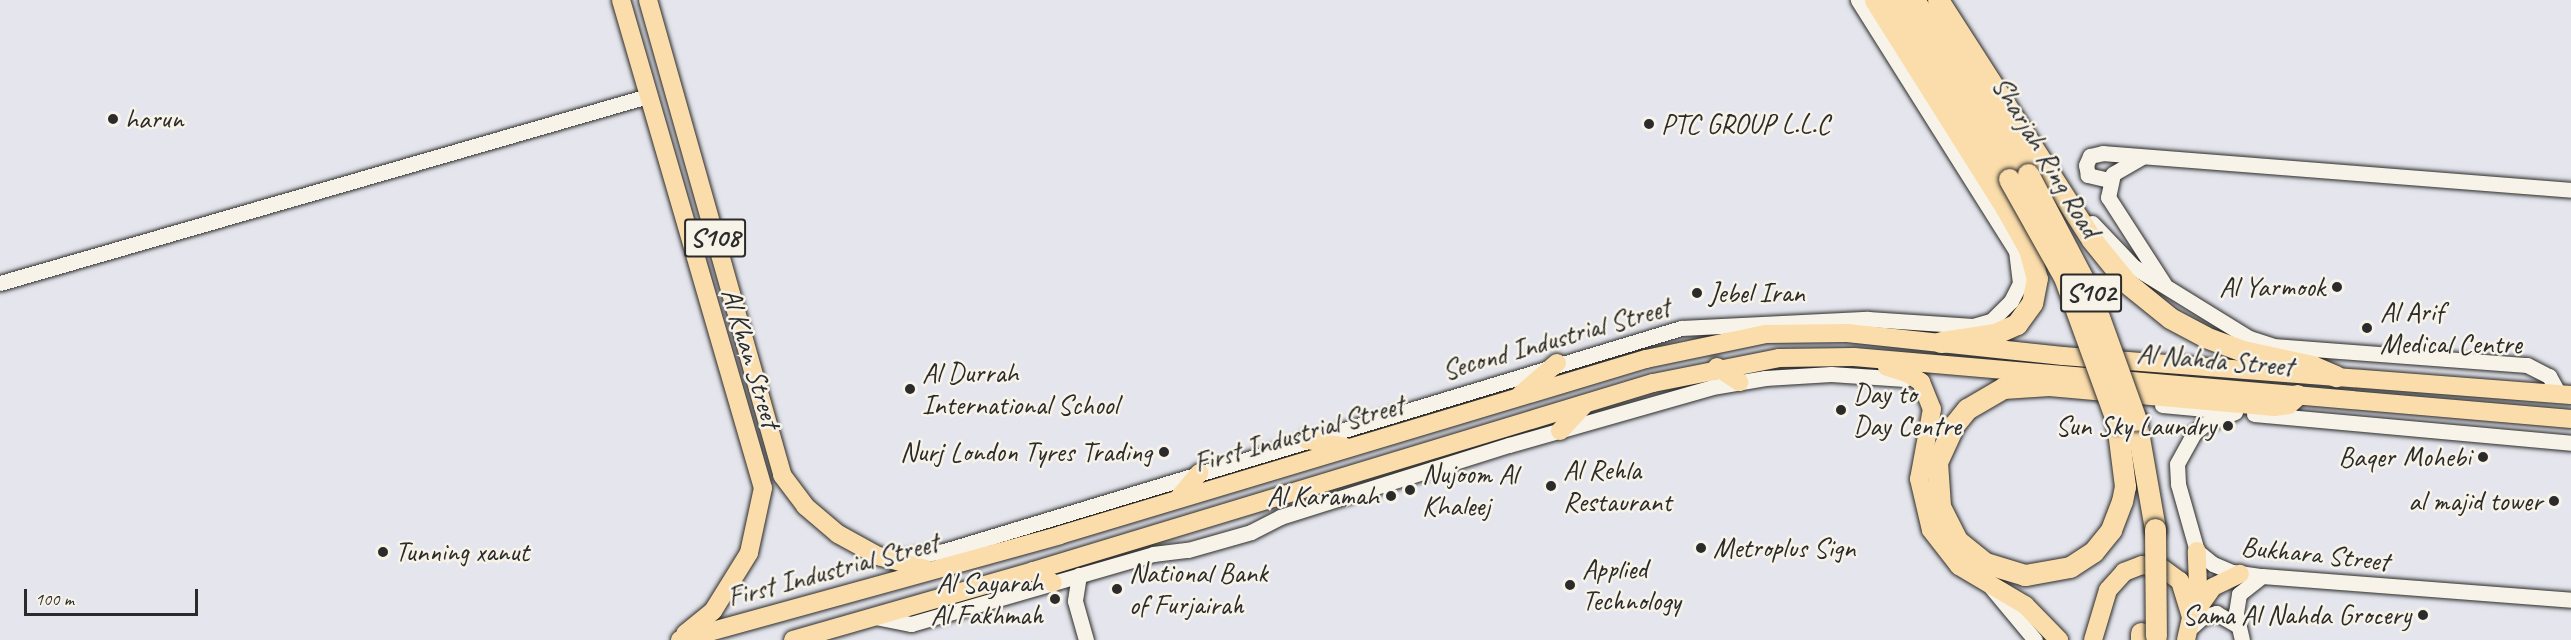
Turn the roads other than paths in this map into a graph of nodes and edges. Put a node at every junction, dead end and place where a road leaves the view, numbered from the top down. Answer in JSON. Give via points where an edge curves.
{"nodes":[{"id":1,"x":621,"y":0,"type":"edge"},
{"id":2,"x":648,"y":0,"type":"edge"},
{"id":3,"x":1858,"y":0,"type":"edge"},
{"id":4,"x":1875,"y":0,"type":"edge"},
{"id":5,"x":1894,"y":0,"type":"edge"},
{"id":6,"x":1914,"y":0,"type":"edge"},
{"id":7,"x":1938,"y":0,"type":"edge"},
{"id":8,"x":648,"y":96,"type":"junction"},
{"id":9,"x":2145,"y":156,"type":"junction"},
{"id":10,"x":2018,"y":176,"type":"junction"},
{"id":11,"x":2053,"y":178,"type":"junction"},
{"id":12,"x":2109,"y":180,"type":"junction"},
{"id":13,"x":2571,"y":190,"type":"edge"},
{"id":14,"x":0,"y":283,"type":"edge"},
{"id":15,"x":2167,"y":289,"type":"junction"},
{"id":16,"x":1782,"y":321,"type":"junction"},
{"id":17,"x":1804,"y":332,"type":"junction"},
{"id":18,"x":1941,"y":342,"type":"junction"},
{"id":19,"x":1854,"y":357,"type":"junction"},
{"id":20,"x":1557,"y":363,"type":"junction"},
{"id":21,"x":1717,"y":367,"type":"junction"},
{"id":22,"x":2336,"y":376,"type":"junction"},
{"id":23,"x":1919,"y":380,"type":"junction"},
{"id":24,"x":1739,"y":382,"type":"junction"},
{"id":25,"x":2141,"y":393,"type":"junction"},
{"id":26,"x":2565,"y":394,"type":"edge"},
{"id":27,"x":2297,"y":395,"type":"junction"},
{"id":28,"x":1515,"y":399,"type":"junction"},
{"id":29,"x":1586,"y":403,"type":"junction"},
{"id":30,"x":2235,"y":412,"type":"junction"},
{"id":31,"x":2571,"y":419,"type":"edge"},
{"id":32,"x":2126,"y":422,"type":"junction"},
{"id":33,"x":1560,"y":431,"type":"junction"},
{"id":34,"x":1307,"y":440,"type":"junction"},
{"id":35,"x":2571,"y":443,"type":"edge"},
{"id":36,"x":1350,"y":448,"type":"junction"},
{"id":37,"x":1199,"y":473,"type":"junction"},
{"id":38,"x":1180,"y":496,"type":"junction"},
{"id":39,"x":2197,"y":551,"type":"junction"},
{"id":40,"x":888,"y":560,"type":"junction"},
{"id":41,"x":933,"y":570,"type":"junction"},
{"id":42,"x":1033,"y":571,"type":"junction"},
{"id":43,"x":2240,"y":574,"type":"junction"},
{"id":44,"x":1079,"y":575,"type":"junction"},
{"id":45,"x":2262,"y":576,"type":"junction"},
{"id":46,"x":1053,"y":583,"type":"junction"},
{"id":47,"x":1988,"y":583,"type":"junction"},
{"id":48,"x":2571,"y":600,"type":"edge"},
{"id":49,"x":875,"y":616,"type":"junction"},
{"id":50,"x":2189,"y":628,"type":"edge"},
{"id":51,"x":2240,"y":633,"type":"edge"},
{"id":52,"x":2148,"y":637,"type":"edge"},
{"id":53,"x":675,"y":640,"type":"edge"},
{"id":54,"x":680,"y":640,"type":"edge"},
{"id":55,"x":793,"y":640,"type":"edge"},
{"id":56,"x":1080,"y":640,"type":"edge"},
{"id":57,"x":1086,"y":640,"type":"edge"},
{"id":58,"x":2035,"y":640,"type":"edge"},
{"id":59,"x":2059,"y":640,"type":"edge"},
{"id":60,"x":2093,"y":640,"type":"edge"}],
"edges":[{"from":1,"to":8,"type":"main road","name":"Al Khan Street","number":"S108"},
{"from":2,"to":40,"type":"main road","name":"Al Khan Street","number":"S108","via":[[782,475],[824,524],[852,544]]},
{"from":3,"to":16,"type":"street","name":"Second Industrial Street","via":[[2005,231],[2020,261],[2020,283],[1998,316],[1974,326],[1868,319]]},
{"from":4,"to":18,"type":"highway","via":[[2007,208],[2029,249],[2037,278],[2032,303],[2017,324],[1995,334]]},
{"from":5,"to":10,"type":"highway","name":"Sharjah Ring Road","number":"S102"},
{"from":6,"to":10,"type":"highway","name":"Sharjah Ring Road","number":"S102"},
{"from":7,"to":11,"type":"highway"},
{"from":8,"to":14,"type":"street"},
{"from":8,"to":53,"type":"main road","name":"Al Khan Street","number":"S108","via":[[763,488],[753,542],[735,579],[705,620]]},
{"from":9,"to":12,"type":"street","via":[[2121,167]]},
{"from":9,"to":12,"type":"street","via":[[2090,156],[2086,165],[2088,175]]},
{"from":9,"to":13,"type":"street"},
{"from":10,"to":32,"type":"highway","name":"Sharjah Ring Road","number":"S102","bridge":true},
{"from":11,"to":15,"type":"street","via":[[2068,190],[2115,250]]},
{"from":11,"to":22,"type":"highway","via":[[2108,263],[2170,318],[2224,345],[2306,364]]},
{"from":12,"to":15,"type":"street","via":[[2112,206]]},
{"from":15,"to":26,"type":"street","via":[[2238,332],[2273,346],[2527,365],[2549,376]]},
{"from":16,"to":17,"type":"main road"},
{"from":16,"to":20,"type":"street","name":"Second Industrial Street","via":[[1681,328]]},
{"from":17,"to":18,"type":"main road","name":"First Industrial Street"},
{"from":17,"to":28,"type":"main road","name":"First Industrial Street","via":[[1767,334],[1646,359]]},
{"from":18,"to":22,"type":"main road","name":"Al Nahda Street","via":[[2063,356]]},
{"from":19,"to":21,"type":"main road","name":"First Industrial Street","via":[[1779,358]]},
{"from":19,"to":23,"type":"main road"},
{"from":19,"to":27,"type":"main road","name":"Al Nahda Street"},
{"from":20,"to":28,"type":"main road"},
{"from":20,"to":34,"type":"street","name":"Second Industrial Street"},
{"from":21,"to":24,"type":"main road"},
{"from":21,"to":29,"type":"main road","name":"First Industrial Street"},
{"from":22,"to":26,"type":"main road","name":"Al Nahda Street"},
{"from":23,"to":24,"type":"street","via":[[1831,374]]},
{"from":23,"to":47,"type":"main road","via":[[1932,409],[1920,460],[1924,512],[1946,553]]},
{"from":24,"to":33,"type":"street"},
{"from":25,"to":27,"type":"highway","via":[[2274,405],[2288,403]]},
{"from":25,"to":30,"type":"street","via":[[2160,405]]},
{"from":25,"to":32,"type":"highway","via":[[2022,385],[1984,397],[1967,409],[1954,425],[1937,462],[1940,506],[1957,540],[1986,563],[2025,575],[2070,567],[2093,552],[2110,530],[2122,501]]},
{"from":27,"to":31,"type":"main road","name":"Al Nahda Street"},
{"from":28,"to":36,"type":"main road","name":"First Industrial Street"},
{"from":29,"to":33,"type":"main road"},
{"from":29,"to":42,"type":"main road","name":"First Industrial Street"},
{"from":30,"to":35,"type":"street"},
{"from":30,"to":39,"type":"street","via":[[2205,424],[2178,458],[2176,478]]},
{"from":32,"to":52,"type":"highway","name":"Sharjah Ring Road","number":"S102","via":[[2130,458],[2148,528]]},
{"from":33,"to":44,"type":"street","via":[[1280,517],[1244,534]]},
{"from":34,"to":36,"type":"main road"},
{"from":34,"to":37,"type":"street","name":"Second Industrial Street"},
{"from":36,"to":38,"type":"main road","name":"First Industrial Street"},
{"from":37,"to":38,"type":"main road"},
{"from":37,"to":40,"type":"street","name":"Second Industrial Street","via":[[944,551]]},
{"from":38,"to":41,"type":"main road","name":"First Industrial Street"},
{"from":39,"to":43,"type":"street","name":"Bukhara Street","via":[[2212,564]]},
{"from":39,"to":50,"type":"main road","via":[[2198,587]]},
{"from":40,"to":41,"type":"main road"},
{"from":41,"to":54,"type":"main road","name":"First Industrial Street"},
{"from":42,"to":46,"type":"main road"},
{"from":42,"to":49,"type":"main road","name":"First Industrial Street"},
{"from":43,"to":45,"type":"street","name":"Bukhara Street"},
{"from":43,"to":50,"type":"main road","via":[[2212,587]]},
{"from":44,"to":46,"type":"street"},
{"from":44,"to":57,"type":"street","via":[[1075,601]]},
{"from":45,"to":48,"type":"street","name":"Bukhara Street"},
{"from":45,"to":51,"type":"street","via":[[2239,594]]},
{"from":46,"to":49,"type":"street","via":[[911,624]]},
{"from":46,"to":56,"type":"street","via":[[1068,600]]},
{"from":47,"to":58,"type":"street"},
{"from":47,"to":59,"type":"main road","via":[[2025,605]]},
{"from":49,"to":55,"type":"main road","name":"First Industrial Street"},
{"from":50,"to":51,"type":"street","via":[[2216,613]]},
{"from":50,"to":60,"type":"main road","via":[[2180,581],[2162,568],[2142,565],[2124,572],[2108,590]]}]}
